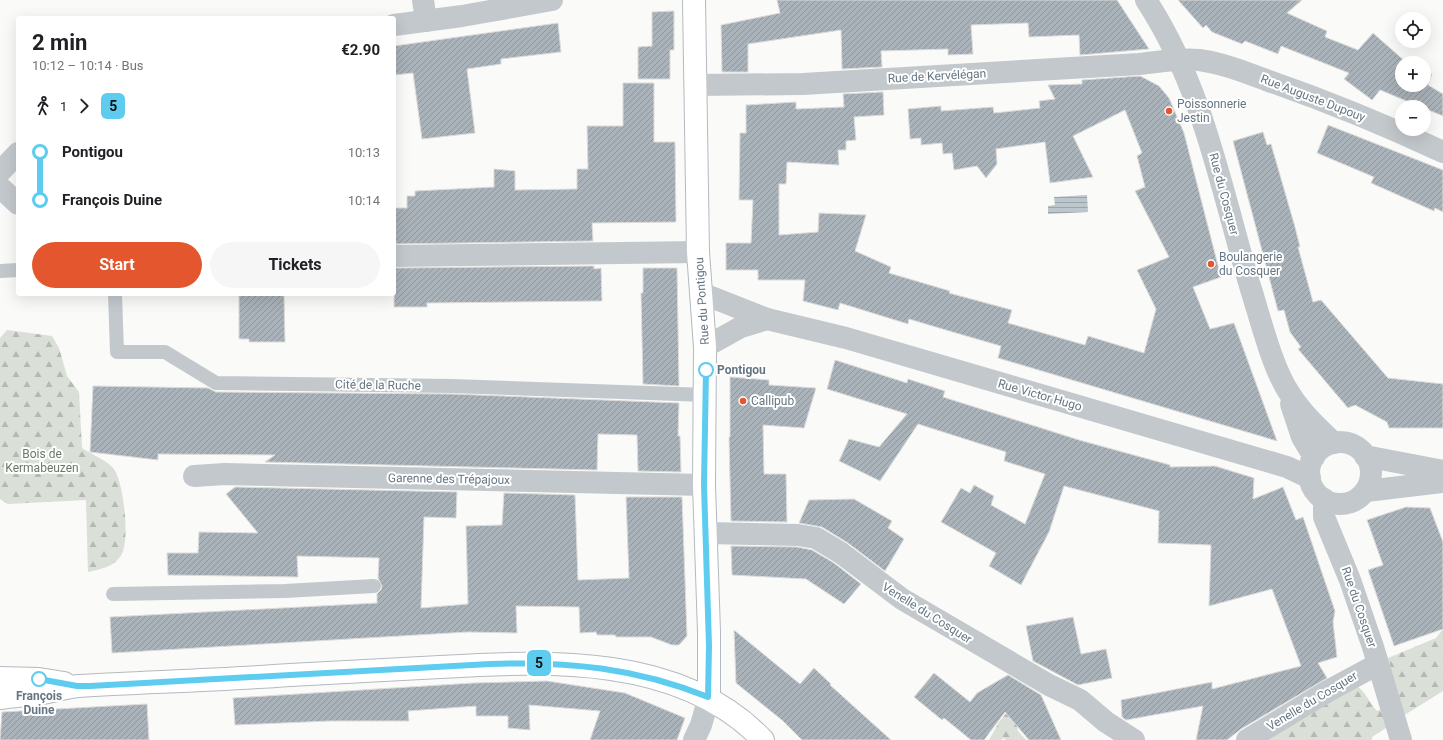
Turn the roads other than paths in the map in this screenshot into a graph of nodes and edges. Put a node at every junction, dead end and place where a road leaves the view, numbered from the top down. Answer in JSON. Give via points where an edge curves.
{"nodes":[{"id":1,"x":552,"y":0,"type":"edge"},
{"id":2,"x":694,"y":0,"type":"edge"},
{"id":3,"x":1146,"y":0,"type":"edge"},
{"id":4,"x":424,"y":10,"type":"edge"},
{"id":5,"x":396,"y":24,"type":"edge"},
{"id":6,"x":1179,"y":59,"type":"junction"},
{"id":7,"x":696,"y":85,"type":"junction"},
{"id":8,"x":1443,"y":152,"type":"edge"},
{"id":9,"x":16,"y":155,"type":"edge"},
{"id":10,"x":0,"y":172,"type":"edge"},
{"id":11,"x":0,"y":188,"type":"edge"},
{"id":12,"x":16,"y":202,"type":"edge"},
{"id":13,"x":698,"y":252,"type":"junction"},
{"id":14,"x":396,"y":256,"type":"edge"},
{"id":15,"x":16,"y":270,"type":"edge"},
{"id":16,"x":0,"y":271,"type":"edge"},
{"id":17,"x":701,"y":293,"type":"junction"},
{"id":18,"x":115,"y":296,"type":"edge"},
{"id":19,"x":767,"y":319,"type":"junction"},
{"id":20,"x":706,"y":347,"type":"junction"},
{"id":21,"x":1289,"y":393,"type":"junction"},
{"id":22,"x":706,"y":395,"type":"junction"},
{"id":23,"x":1334,"y":443,"type":"junction"},
{"id":24,"x":1365,"y":456,"type":"junction"},
{"id":25,"x":1312,"y":468,"type":"junction"},
{"id":26,"x":1443,"y":471,"type":"edge"},
{"id":27,"x":194,"y":476,"type":"dead end"},
{"id":28,"x":1443,"y":482,"type":"edge"},
{"id":29,"x":704,"y":485,"type":"junction"},
{"id":30,"x":1366,"y":491,"type":"junction"},
{"id":31,"x":1324,"y":499,"type":"junction"},
{"id":32,"x":1348,"y":503,"type":"junction"},
{"id":33,"x":707,"y":533,"type":"junction"},
{"id":34,"x":1339,"y":549,"type":"junction"},
{"id":35,"x":374,"y":586,"type":"dead end"},
{"id":36,"x":113,"y":594,"type":"dead end"},
{"id":37,"x":1378,"y":664,"type":"junction"},
{"id":38,"x":0,"y":678,"type":"edge"},
{"id":39,"x":77,"y":686,"type":"junction"},
{"id":40,"x":708,"y":697,"type":"junction"},
{"id":41,"x":0,"y":698,"type":"edge"},
{"id":42,"x":694,"y":740,"type":"edge"},
{"id":43,"x":763,"y":740,"type":"edge"},
{"id":44,"x":1134,"y":740,"type":"edge"},
{"id":45,"x":1247,"y":740,"type":"edge"},
{"id":46,"x":1401,"y":740,"type":"edge"}],
"edges":[{"from":1,"to":4,"type":"street","via":[[462,16]]},
{"from":2,"to":7,"type":"main road","name":"Rue du Pontigou"},
{"from":3,"to":6,"type":"street","name":"Rue du Cosquer"},
{"from":4,"to":5,"type":"street"},
{"from":6,"to":7,"type":"street","name":"Rue de Kervélégan","via":[[1124,65],[803,84]]},
{"from":6,"to":8,"type":"street","name":"Rue Auguste Dupouy","via":[[1208,62],[1291,88]]},
{"from":6,"to":21,"type":"street","name":"Rue du Cosquer","via":[[1202,118],[1266,335]]},
{"from":7,"to":13,"type":"main road","name":"Rue du Pontigou"},
{"from":9,"to":10,"type":"street"},
{"from":11,"to":12,"type":"street"},
{"from":13,"to":14,"type":"street"},
{"from":13,"to":17,"type":"main road","name":"Rue du Pontigou"},
{"from":15,"to":16,"type":"lane"},
{"from":17,"to":19,"type":"street","name":"Rue Victor Hugo"},
{"from":17,"to":20,"type":"main road","name":"Rue du Pontigou"},
{"from":18,"to":22,"type":"lane","name":"Cité de la Ruche","via":[[117,352],[165,352],[216,383],[452,386]]},
{"from":19,"to":20,"type":"street","via":[[741,327]]},
{"from":19,"to":25,"type":"street","name":"Rue Victor Hugo","via":[[846,338],[1287,467]]},
{"from":20,"to":22,"type":"main road","name":"Rue du Pontigou"},
{"from":21,"to":23,"type":"street","name":"Rue du Cosquer","via":[[1308,418]]},
{"from":21,"to":25,"type":"street","name":"Rue du Cosquer"},
{"from":22,"to":29,"type":"main road","name":"Rue du Pontigou"},
{"from":23,"to":24,"type":"street","via":[[1352,445]]},
{"from":23,"to":25,"type":"street","via":[[1326,446]]},
{"from":24,"to":26,"type":"street"},
{"from":24,"to":30,"type":"street","via":[[1371,473]]},
{"from":25,"to":31,"type":"street","via":[[1317,494]]},
{"from":27,"to":29,"type":"street","name":"Garenne des Trépajoux","via":[[225,474]]},
{"from":28,"to":30,"type":"street"},
{"from":29,"to":33,"type":"main road","name":"Rue du Pontigou"},
{"from":30,"to":32,"type":"street"},
{"from":31,"to":32,"type":"street","via":[[1331,503]]},
{"from":31,"to":34,"type":"street","name":"Rue du Cosquer","via":[[1324,517]]},
{"from":32,"to":34,"type":"street","name":"Rue du Cosquer"},
{"from":33,"to":40,"type":"main road","name":"Rue du Pontigou"},
{"from":33,"to":44,"type":"street","name":"Venelle du Cosquer","via":[[798,535],[816,538],[841,553],[902,599],[1048,685],[1080,700],[1106,722]]},
{"from":34,"to":37,"type":"street","name":"Rue du Cosquer"},
{"from":35,"to":36,"type":"lane","via":[[285,591]]},
{"from":37,"to":45,"type":"street","name":"Venelle du Cosquer"},
{"from":37,"to":46,"type":"street","name":"Rue du Cosquer"},
{"from":38,"to":39,"type":"main road","via":[[39,679]]},
{"from":39,"to":40,"type":"main road","via":[[521,663],[588,666],[618,671],[669,682]]},
{"from":39,"to":41,"type":"main road"},
{"from":40,"to":42,"type":"street","via":[[701,725]]},
{"from":40,"to":43,"type":"main road","via":[[730,711]]}]}
